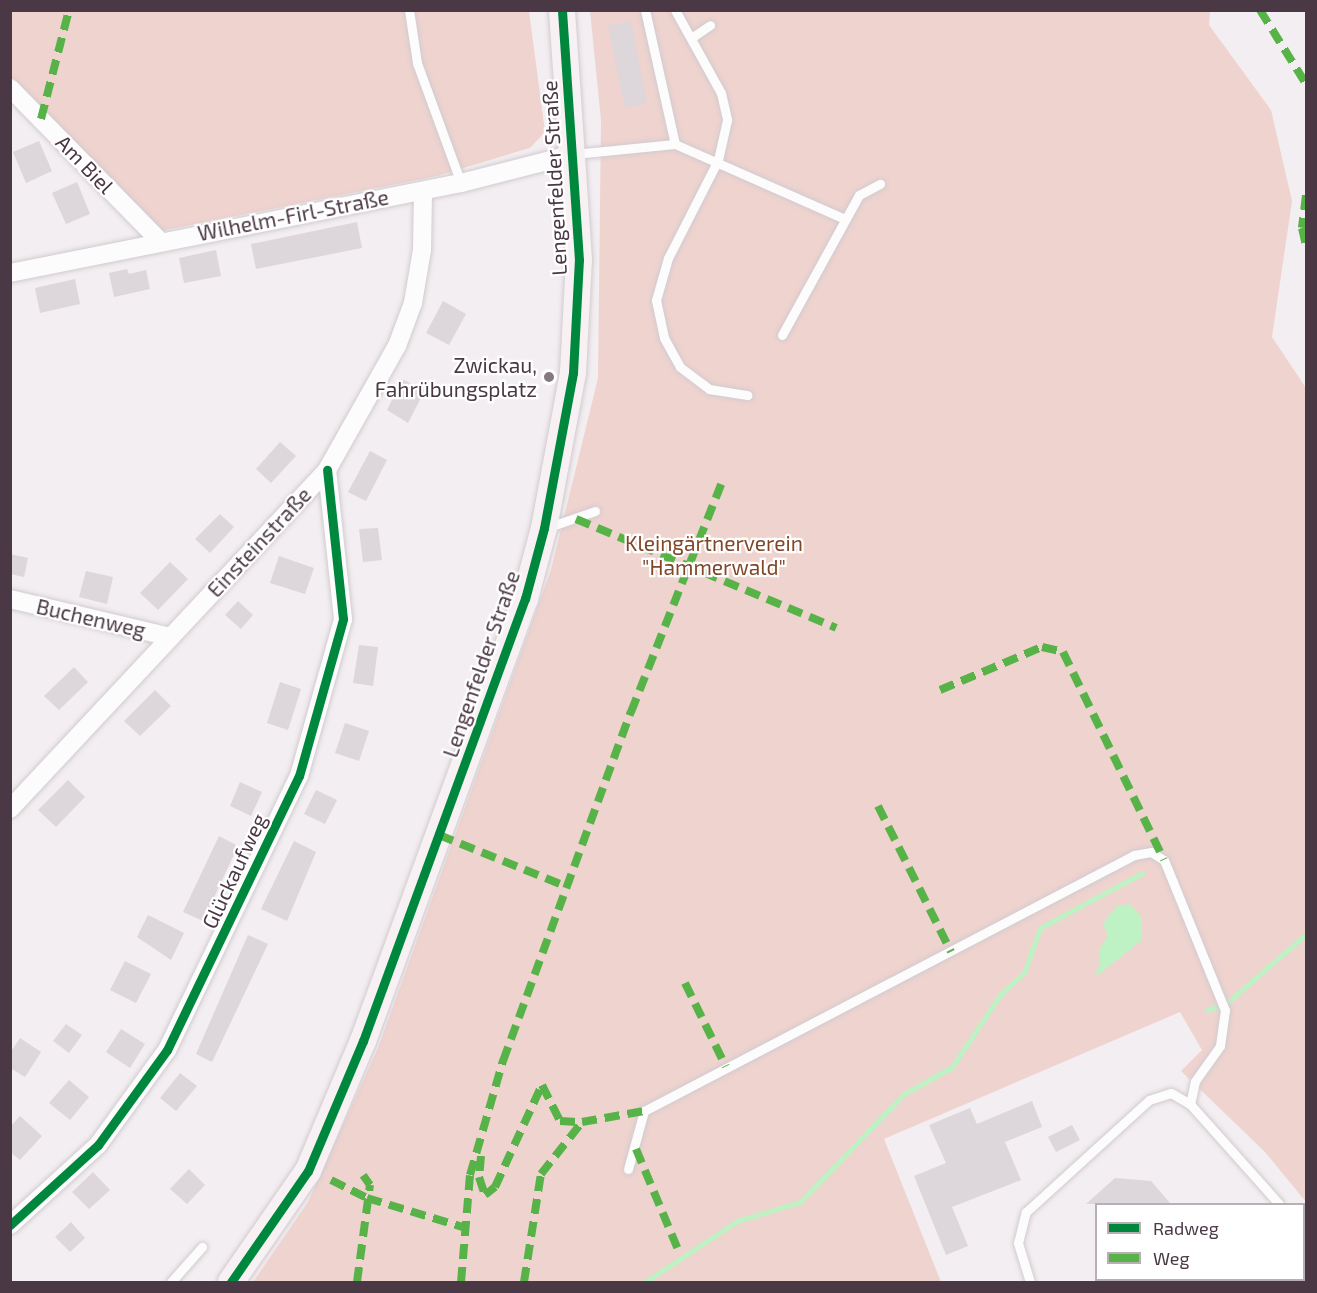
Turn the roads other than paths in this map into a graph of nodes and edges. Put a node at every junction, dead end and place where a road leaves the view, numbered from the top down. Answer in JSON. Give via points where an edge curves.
{"nodes":[{"id":1,"x":409,"y":10,"type":"edge"},
{"id":2,"x":562,"y":10,"type":"edge"},
{"id":3,"x":645,"y":10,"type":"edge"},
{"id":4,"x":675,"y":10,"type":"edge"},
{"id":5,"x":710,"y":25,"type":"dead end"},
{"id":6,"x":691,"y":38,"type":"junction"},
{"id":7,"x":10,"y":88,"type":"edge"},
{"id":8,"x":675,"y":144,"type":"junction"},
{"id":9,"x":574,"y":154,"type":"junction"},
{"id":10,"x":718,"y":159,"type":"junction"},
{"id":11,"x":461,"y":183,"type":"junction"},
{"id":12,"x":880,"y":184,"type":"dead end"},
{"id":13,"x":423,"y":191,"type":"junction"},
{"id":14,"x":845,"y":219,"type":"junction"},
{"id":15,"x":160,"y":241,"type":"junction"},
{"id":16,"x":10,"y":273,"type":"edge"},
{"id":17,"x":782,"y":335,"type":"dead end"},
{"id":18,"x":748,"y":395,"type":"dead end"},
{"id":19,"x":327,"y":470,"type":"junction"},
{"id":20,"x":595,"y":511,"type":"dead end"},
{"id":21,"x":544,"y":528,"type":"junction"},
{"id":22,"x":10,"y":599,"type":"edge"},
{"id":23,"x":171,"y":637,"type":"junction"},
{"id":24,"x":10,"y":809,"type":"edge"},
{"id":25,"x":1190,"y":1104,"type":"junction"},
{"id":26,"x":628,"y":1168,"type":"dead end"},
{"id":27,"x":1278,"y":1203,"type":"edge"},
{"id":28,"x":10,"y":1225,"type":"edge"},
{"id":29,"x":202,"y":1247,"type":"dead end"},
{"id":30,"x":171,"y":1282,"type":"edge"},
{"id":31,"x":231,"y":1282,"type":"edge"},
{"id":32,"x":1030,"y":1282,"type":"edge"}],
"edges":[{"from":1,"to":11,"type":"lane","via":[[417,63]]},
{"from":2,"to":9,"type":"main road","name":"Lengenfelder Straße"},
{"from":3,"to":8,"type":"lane"},
{"from":4,"to":6,"type":"lane"},
{"from":5,"to":6,"type":"lane"},
{"from":6,"to":10,"type":"lane","via":[[720,93],[727,120]]},
{"from":7,"to":15,"type":"street","name":"Am Biel"},
{"from":8,"to":9,"type":"lane"},
{"from":8,"to":10,"type":"lane"},
{"from":9,"to":11,"type":"street","name":"Wilhelm-Firl-Straße"},
{"from":9,"to":21,"type":"main road","name":"Lengenfelder Straße","via":[[579,231],[573,373]]},
{"from":10,"to":14,"type":"lane"},
{"from":10,"to":18,"type":"lane","via":[[668,258],[656,300],[664,338],[680,367],[709,389]]},
{"from":11,"to":13,"type":"street","name":"Wilhelm-Firl-Straße"},
{"from":12,"to":14,"type":"lane","via":[[859,195]]},
{"from":13,"to":15,"type":"street","name":"Wilhelm-Firl-Straße"},
{"from":13,"to":19,"type":"street","name":"Einsteinstraße","via":[[422,250],[413,303],[397,346]]},
{"from":14,"to":17,"type":"lane"},
{"from":15,"to":16,"type":"street","name":"Wilhelm-Firl-Straße"},
{"from":19,"to":23,"type":"street","name":"Einsteinstraße"},
{"from":19,"to":28,"type":"street","name":"Glückaufweg","via":[[343,619],[299,776],[167,1050],[99,1145]]},
{"from":20,"to":21,"type":"lane"},
{"from":21,"to":31,"type":"main road","name":"Lengenfelder Straße","via":[[525,599],[363,1041],[308,1171]]},
{"from":22,"to":23,"type":"street","name":"Buchenweg"},
{"from":23,"to":24,"type":"street","name":"Einsteinstraße"},
{"from":25,"to":26,"type":"lane","via":[[1195,1081],[1220,1046],[1226,1010],[1164,860],[1151,852],[1134,855],[644,1111]]},
{"from":25,"to":27,"type":"lane"},
{"from":25,"to":32,"type":"lane","via":[[1171,1094],[1149,1100],[1026,1212],[1018,1243]]},
{"from":29,"to":30,"type":"lane"}]}
